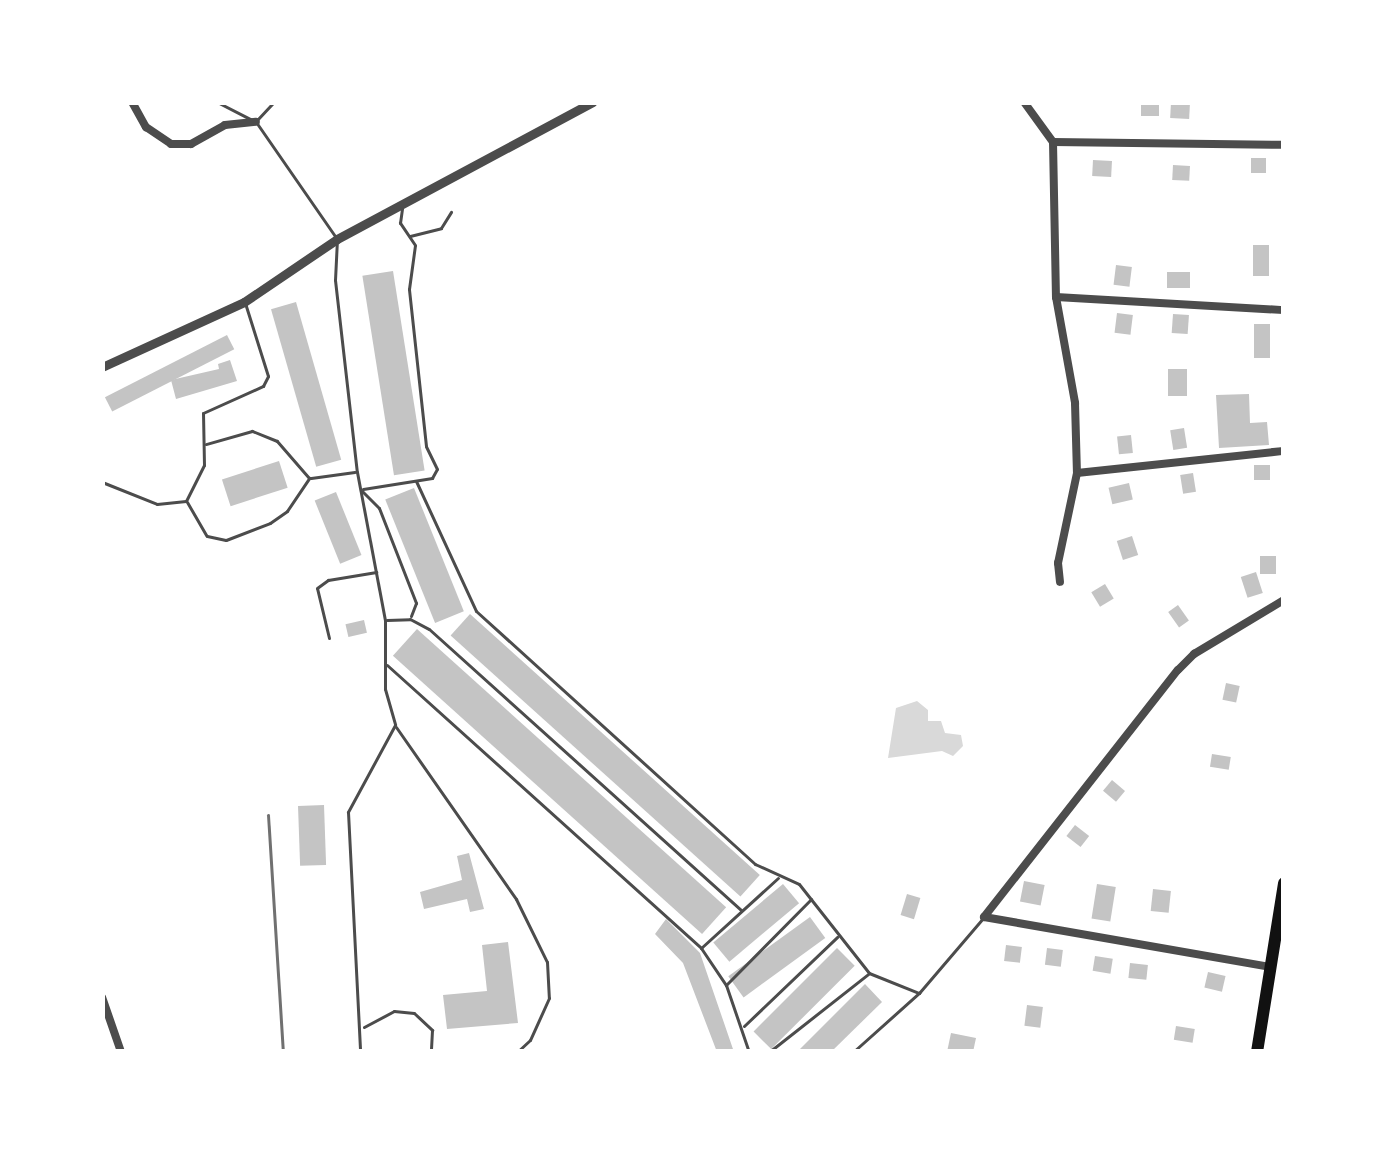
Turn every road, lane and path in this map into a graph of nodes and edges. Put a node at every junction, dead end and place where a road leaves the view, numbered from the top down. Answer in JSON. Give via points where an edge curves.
{"nodes":[{"id":1,"x":132,"y":102,"type":"edge"},
{"id":2,"x":217,"y":102,"type":"edge"},
{"id":3,"x":274,"y":102,"type":"edge"},
{"id":4,"x":593,"y":102,"type":"edge"},
{"id":5,"x":1024,"y":102,"type":"edge"},
{"id":6,"x":256,"y":122,"type":"junction"},
{"id":7,"x":1053,"y":142,"type":"junction"},
{"id":8,"x":1284,"y":145,"type":"edge"},
{"id":9,"x":402,"y":207,"type":"junction"},
{"id":10,"x":451,"y":212,"type":"dead end"},
{"id":11,"x":410,"y":236,"type":"junction"},
{"id":12,"x":337,"y":239,"type":"junction"},
{"id":13,"x":1056,"y":297,"type":"junction"},
{"id":14,"x":244,"y":302,"type":"junction"},
{"id":15,"x":1284,"y":310,"type":"edge"},
{"id":16,"x":102,"y":367,"type":"edge"},
{"id":17,"x":205,"y":445,"type":"junction"},
{"id":18,"x":1284,"y":451,"type":"edge"},
{"id":19,"x":357,"y":472,"type":"junction"},
{"id":20,"x":1077,"y":473,"type":"junction"},
{"id":21,"x":309,"y":478,"type":"junction"},
{"id":22,"x":416,"y":481,"type":"junction"},
{"id":23,"x":102,"y":482,"type":"edge"},
{"id":24,"x":361,"y":489,"type":"junction"},
{"id":25,"x":186,"y":501,"type":"junction"},
{"id":26,"x":377,"y":571,"type":"junction"},
{"id":27,"x":1060,"y":582,"type":"dead end"},
{"id":28,"x":1284,"y":600,"type":"edge"},
{"id":29,"x":410,"y":619,"type":"junction"},
{"id":30,"x":385,"y":620,"type":"junction"},
{"id":31,"x":329,"y":638,"type":"dead end"},
{"id":32,"x":385,"y":663,"type":"junction"},
{"id":33,"x":395,"y":725,"type":"junction"},
{"id":34,"x":780,"y":877,"type":"junction"},
{"id":35,"x":1284,"y":883,"type":"edge"},
{"id":36,"x":812,"y":898,"type":"junction"},
{"id":37,"x":741,"y":910,"type":"junction"},
{"id":38,"x":984,"y":917,"type":"junction"},
{"id":39,"x":838,"y":936,"type":"junction"},
{"id":40,"x":701,"y":948,"type":"junction"},
{"id":41,"x":1277,"y":968,"type":"edge"},
{"id":42,"x":869,"y":973,"type":"junction"},
{"id":43,"x":726,"y":985,"type":"junction"},
{"id":44,"x":919,"y":993,"type":"junction"},
{"id":45,"x":102,"y":997,"type":"edge"},
{"id":46,"x":743,"y":1027,"type":"junction"},
{"id":47,"x":362,"y":1028,"type":"junction"},
{"id":48,"x":121,"y":1052,"type":"edge"},
{"id":49,"x":361,"y":1052,"type":"edge"},
{"id":50,"x":431,"y":1052,"type":"edge"},
{"id":51,"x":517,"y":1052,"type":"edge"},
{"id":52,"x":749,"y":1052,"type":"edge"},
{"id":53,"x":769,"y":1052,"type":"edge"},
{"id":54,"x":854,"y":1052,"type":"edge"},
{"id":55,"x":1257,"y":1052,"type":"edge"}],
"edges":[{"from":1,"to":6,"type":"street","via":[[146,127],[171,144]]},
{"from":2,"to":6,"type":"lane"},
{"from":3,"to":6,"type":"lane"},
{"from":4,"to":9,"type":"street"},
{"from":5,"to":7,"type":"street"},
{"from":6,"to":12,"type":"lane"},
{"from":7,"to":8,"type":"street"},
{"from":7,"to":13,"type":"street"},
{"from":9,"to":11,"type":"lane","via":[[400,224]]},
{"from":9,"to":12,"type":"street"},
{"from":10,"to":11,"type":"lane","via":[[441,228]]},
{"from":11,"to":22,"type":"lane","via":[[426,446],[437,470]]},
{"from":12,"to":14,"type":"street"},
{"from":12,"to":19,"type":"lane"},
{"from":13,"to":15,"type":"street"},
{"from":13,"to":20,"type":"street","via":[[1075,403]]},
{"from":14,"to":16,"type":"street"},
{"from":14,"to":17,"type":"lane","via":[[268,376],[263,386],[203,413]]},
{"from":17,"to":21,"type":"lane","via":[[251,431],[277,441]]},
{"from":17,"to":25,"type":"lane"},
{"from":18,"to":20,"type":"street"},
{"from":19,"to":21,"type":"lane"},
{"from":19,"to":24,"type":"lane"},
{"from":20,"to":27,"type":"street"},
{"from":21,"to":25,"type":"lane","via":[[270,524],[226,540],[207,536]]},
{"from":22,"to":24,"type":"lane"},
{"from":22,"to":34,"type":"lane","via":[[476,611],[755,864]]},
{"from":23,"to":25,"type":"lane","via":[[157,504]]},
{"from":24,"to":26,"type":"lane"},
{"from":24,"to":29,"type":"lane","via":[[379,508],[409,584],[416,603]]},
{"from":26,"to":30,"type":"lane"},
{"from":26,"to":31,"type":"lane","via":[[316,588]]},
{"from":28,"to":38,"type":"street","via":[[1178,670]]},
{"from":29,"to":30,"type":"lane"},
{"from":29,"to":37,"type":"lane"},
{"from":30,"to":32,"type":"lane"},
{"from":32,"to":33,"type":"lane"},
{"from":32,"to":40,"type":"lane"},
{"from":33,"to":47,"type":"lane","via":[[348,812]]},
{"from":33,"to":51,"type":"lane","via":[[516,899],[547,962],[549,998]]},
{"from":34,"to":36,"type":"lane"},
{"from":34,"to":37,"type":"lane"},
{"from":35,"to":41,"type":"main road"},
{"from":36,"to":39,"type":"lane"},
{"from":36,"to":43,"type":"lane"},
{"from":37,"to":40,"type":"lane"},
{"from":38,"to":41,"type":"street"},
{"from":38,"to":44,"type":"lane"},
{"from":39,"to":42,"type":"lane"},
{"from":39,"to":46,"type":"lane"},
{"from":40,"to":43,"type":"lane"},
{"from":41,"to":55,"type":"main road"},
{"from":42,"to":44,"type":"lane"},
{"from":42,"to":53,"type":"lane"},
{"from":43,"to":46,"type":"lane"},
{"from":44,"to":54,"type":"lane"},
{"from":45,"to":48,"type":"street"},
{"from":46,"to":52,"type":"lane"},
{"from":47,"to":49,"type":"lane"},
{"from":47,"to":50,"type":"lane","via":[[394,1011],[413,1013],[432,1030]]}]}
